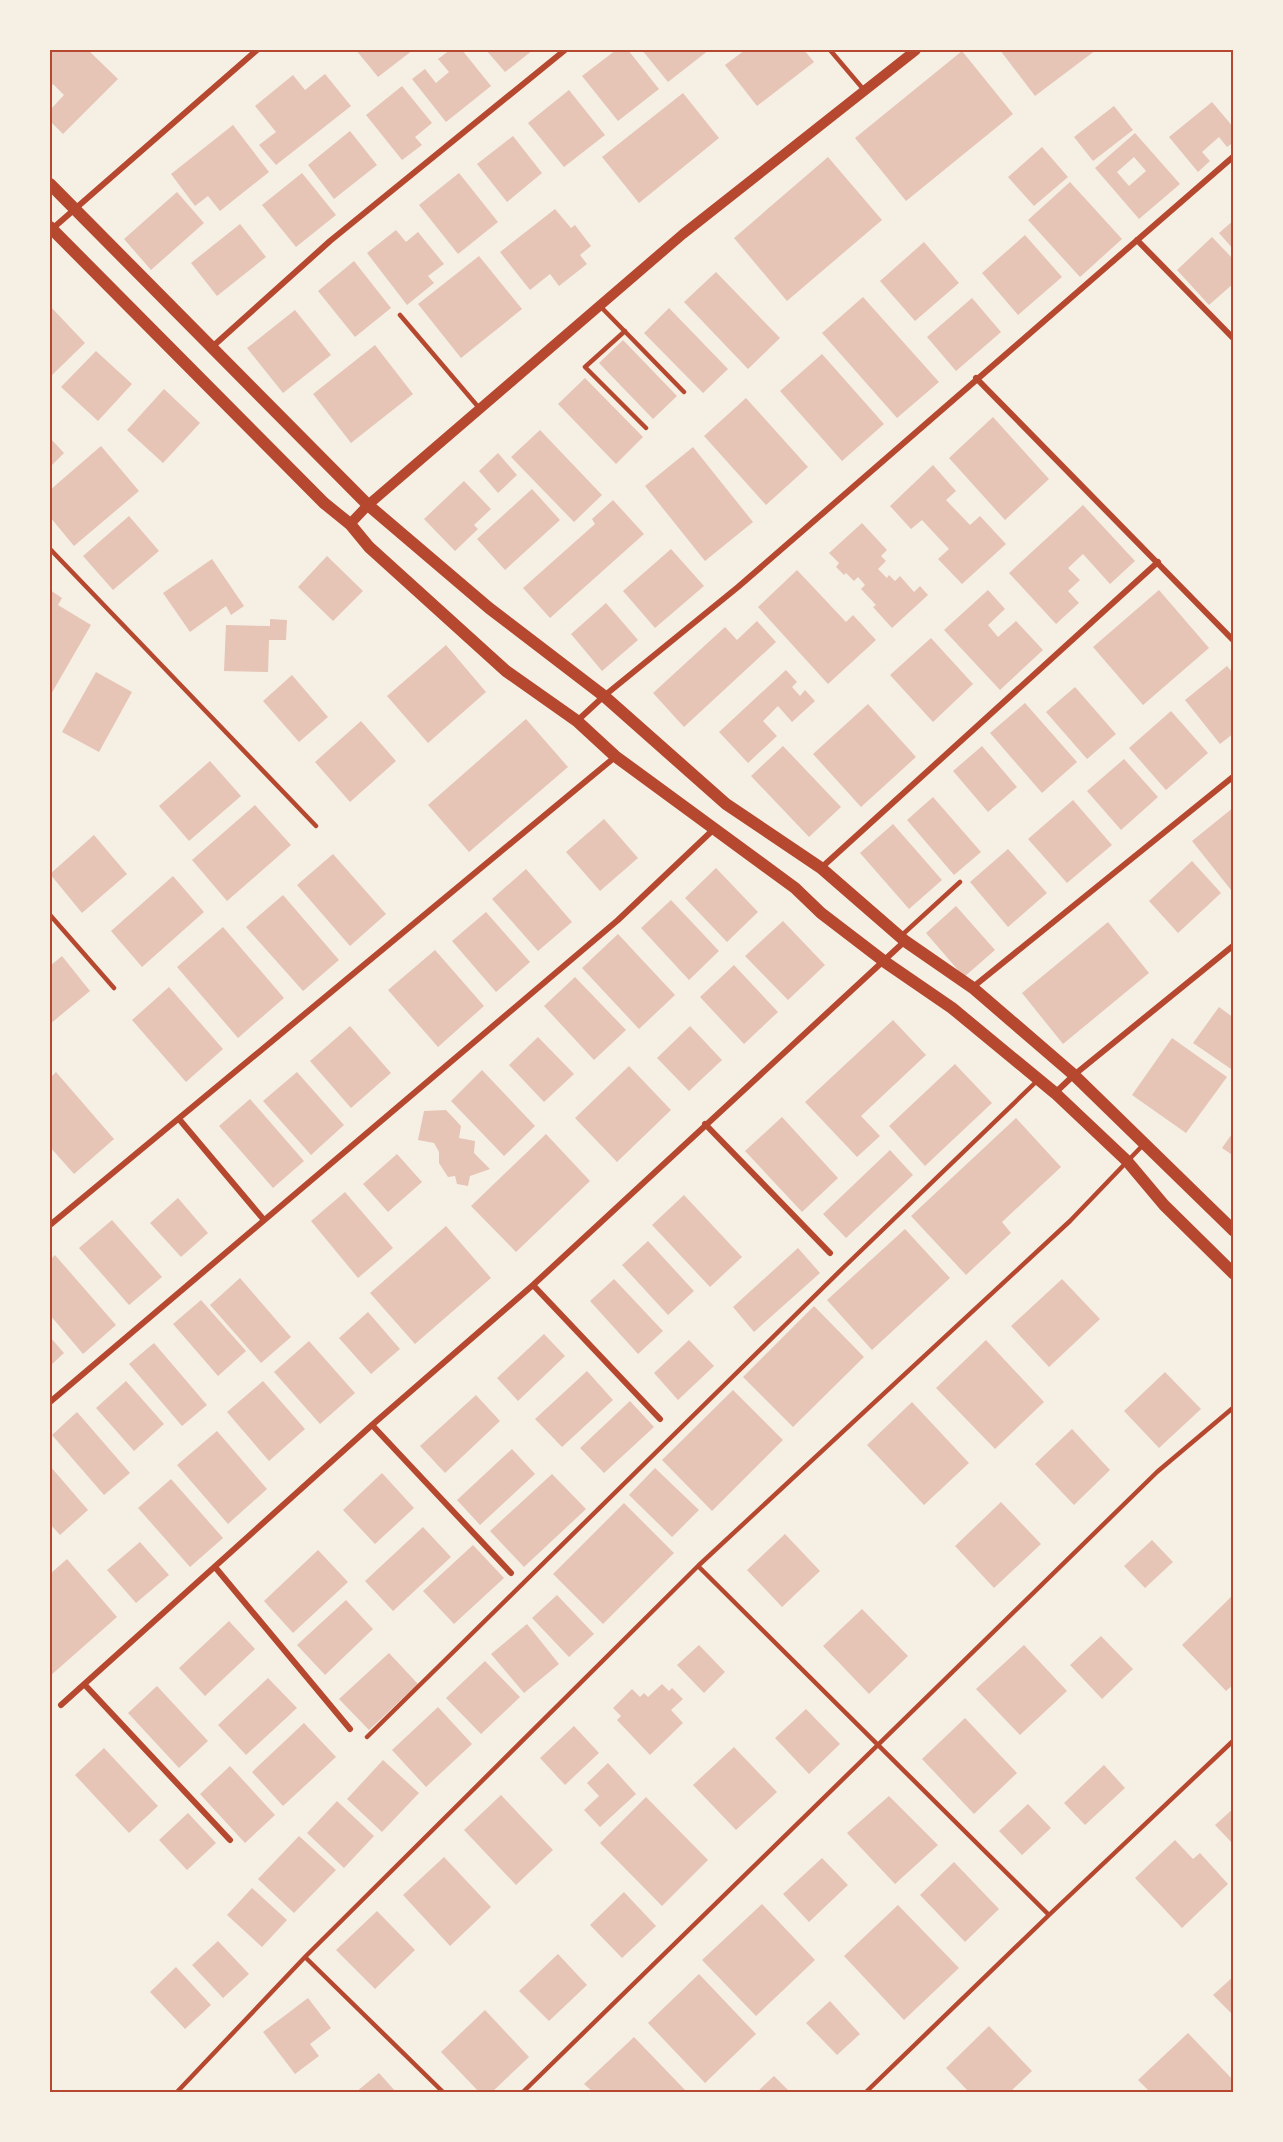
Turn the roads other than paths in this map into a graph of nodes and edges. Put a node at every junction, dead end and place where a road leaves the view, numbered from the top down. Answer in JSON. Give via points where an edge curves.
{"nodes":[{"id":1,"x":257,"y":50,"type":"edge"},
{"id":2,"x":565,"y":50,"type":"edge"},
{"id":3,"x":830,"y":50,"type":"edge"},
{"id":4,"x":916,"y":50,"type":"edge"},
{"id":5,"x":864,"y":90,"type":"junction"},
{"id":6,"x":1233,"y":156,"type":"edge"},
{"id":7,"x":50,"y":184,"type":"edge"},
{"id":8,"x":75,"y":209,"type":"junction"},
{"id":9,"x":51,"y":228,"type":"edge"},
{"id":10,"x":1137,"y":240,"type":"junction"},
{"id":11,"x":600,"y":306,"type":"junction"},
{"id":12,"x":400,"y":315,"type":"dead end"},
{"id":13,"x":625,"y":331,"type":"junction"},
{"id":14,"x":1233,"y":339,"type":"edge"},
{"id":15,"x":211,"y":348,"type":"junction"},
{"id":16,"x":976,"y":378,"type":"junction"},
{"id":17,"x":684,"y":392,"type":"dead end"},
{"id":18,"x":480,"y":409,"type":"junction"},
{"id":19,"x":646,"y":428,"type":"dead end"},
{"id":20,"x":368,"y":505,"type":"junction"},
{"id":21,"x":350,"y":524,"type":"junction"},
{"id":22,"x":50,"y":549,"type":"edge"},
{"id":23,"x":1158,"y":562,"type":"junction"},
{"id":24,"x":1231,"y":633,"type":"edge"},
{"id":25,"x":1233,"y":641,"type":"edge"},
{"id":26,"x":604,"y":696,"type":"junction"},
{"id":27,"x":577,"y":721,"type":"junction"},
{"id":28,"x":615,"y":756,"type":"junction"},
{"id":29,"x":1233,"y":777,"type":"edge"},
{"id":30,"x":316,"y":826,"type":"dead end"},
{"id":31,"x":715,"y":828,"type":"junction"},
{"id":32,"x":821,"y":868,"type":"junction"},
{"id":33,"x":960,"y":882,"type":"dead end"},
{"id":34,"x":50,"y":915,"type":"edge"},
{"id":35,"x":903,"y":939,"type":"junction"},
{"id":36,"x":1233,"y":945,"type":"edge"},
{"id":37,"x":885,"y":962,"type":"junction"},
{"id":38,"x":114,"y":987,"type":"dead end"},
{"id":39,"x":973,"y":988,"type":"junction"},
{"id":40,"x":1074,"y":1075,"type":"junction"},
{"id":41,"x":1038,"y":1080,"type":"junction"},
{"id":42,"x":1055,"y":1093,"type":"junction"},
{"id":43,"x":179,"y":1119,"type":"junction"},
{"id":44,"x":705,"y":1124,"type":"junction"},
{"id":45,"x":1145,"y":1144,"type":"junction"},
{"id":46,"x":1127,"y":1161,"type":"junction"},
{"id":47,"x":264,"y":1220,"type":"junction"},
{"id":48,"x":50,"y":1225,"type":"edge"},
{"id":49,"x":1233,"y":1232,"type":"edge"},
{"id":50,"x":830,"y":1253,"type":"dead end"},
{"id":51,"x":1233,"y":1274,"type":"edge"},
{"id":52,"x":533,"y":1285,"type":"junction"},
{"id":53,"x":50,"y":1402,"type":"edge"},
{"id":54,"x":1233,"y":1407,"type":"edge"},
{"id":55,"x":660,"y":1419,"type":"dead end"},
{"id":56,"x":372,"y":1425,"type":"junction"},
{"id":57,"x":698,"y":1566,"type":"junction"},
{"id":58,"x":215,"y":1567,"type":"junction"},
{"id":59,"x":511,"y":1573,"type":"dead end"},
{"id":60,"x":85,"y":1684,"type":"junction"},
{"id":61,"x":61,"y":1706,"type":"dead end"},
{"id":62,"x":350,"y":1729,"type":"dead end"},
{"id":63,"x":367,"y":1737,"type":"dead end"},
{"id":64,"x":1233,"y":1740,"type":"edge"},
{"id":65,"x":877,"y":1744,"type":"junction"},
{"id":66,"x":230,"y":1840,"type":"dead end"},
{"id":67,"x":1049,"y":1915,"type":"junction"},
{"id":68,"x":305,"y":1957,"type":"junction"},
{"id":69,"x":177,"y":2092,"type":"edge"},
{"id":70,"x":443,"y":2092,"type":"edge"},
{"id":71,"x":523,"y":2092,"type":"edge"},
{"id":72,"x":866,"y":2092,"type":"edge"}],
"edges":[{"from":1,"to":8,"type":"street"},
{"from":2,"to":15,"type":"street","via":[[330,241]]},
{"from":3,"to":5,"type":"lane"},
{"from":4,"to":5,"type":"street"},
{"from":5,"to":11,"type":"street","via":[[683,234]]},
{"from":6,"to":10,"type":"street"},
{"from":7,"to":8,"type":"main road"},
{"from":8,"to":9,"type":"street"},
{"from":8,"to":15,"type":"main road"},
{"from":9,"to":21,"type":"main road","via":[[324,503]]},
{"from":10,"to":14,"type":"street"},
{"from":10,"to":16,"type":"street"},
{"from":11,"to":13,"type":"lane"},
{"from":11,"to":18,"type":"street"},
{"from":12,"to":18,"type":"lane"},
{"from":13,"to":17,"type":"lane"},
{"from":13,"to":19,"type":"lane","via":[[585,367]]},
{"from":15,"to":20,"type":"main road"},
{"from":16,"to":23,"type":"street"},
{"from":16,"to":26,"type":"street","via":[[738,587]]},
{"from":18,"to":20,"type":"street"},
{"from":20,"to":21,"type":"street"},
{"from":20,"to":26,"type":"main road","via":[[489,608]]},
{"from":21,"to":27,"type":"main road","via":[[369,547],[506,671]]},
{"from":22,"to":30,"type":"lane"},
{"from":23,"to":24,"type":"street"},
{"from":23,"to":32,"type":"street"},
{"from":24,"to":25,"type":"street"},
{"from":26,"to":27,"type":"street"},
{"from":26,"to":32,"type":"main road","via":[[726,804]]},
{"from":27,"to":28,"type":"main road"},
{"from":28,"to":31,"type":"main road"},
{"from":28,"to":43,"type":"street"},
{"from":29,"to":39,"type":"street"},
{"from":31,"to":37,"type":"main road"},
{"from":31,"to":47,"type":"street","via":[[618,920]]},
{"from":32,"to":35,"type":"main road"},
{"from":33,"to":35,"type":"lane"},
{"from":34,"to":38,"type":"lane"},
{"from":35,"to":37,"type":"street"},
{"from":35,"to":39,"type":"main road"},
{"from":36,"to":40,"type":"street"},
{"from":37,"to":41,"type":"main road","via":[[952,1008]]},
{"from":37,"to":44,"type":"street"},
{"from":39,"to":40,"type":"main road"},
{"from":40,"to":42,"type":"street"},
{"from":40,"to":45,"type":"main road"},
{"from":41,"to":42,"type":"main road"},
{"from":41,"to":63,"type":"lane"},
{"from":42,"to":46,"type":"main road"},
{"from":43,"to":47,"type":"street"},
{"from":43,"to":48,"type":"street"},
{"from":44,"to":50,"type":"street"},
{"from":44,"to":52,"type":"street"},
{"from":45,"to":46,"type":"lane"},
{"from":45,"to":49,"type":"main road"},
{"from":46,"to":51,"type":"main road"},
{"from":46,"to":57,"type":"lane","via":[[1070,1221]]},
{"from":47,"to":53,"type":"street"},
{"from":52,"to":55,"type":"street"},
{"from":52,"to":56,"type":"street"},
{"from":54,"to":65,"type":"lane","via":[[1157,1472]]},
{"from":56,"to":58,"type":"street"},
{"from":56,"to":59,"type":"street"},
{"from":57,"to":65,"type":"lane"},
{"from":57,"to":68,"type":"lane"},
{"from":58,"to":60,"type":"street"},
{"from":58,"to":62,"type":"street"},
{"from":60,"to":61,"type":"street"},
{"from":60,"to":66,"type":"street"},
{"from":64,"to":67,"type":"lane"},
{"from":65,"to":67,"type":"lane"},
{"from":65,"to":71,"type":"lane"},
{"from":67,"to":72,"type":"lane"},
{"from":68,"to":69,"type":"lane"},
{"from":68,"to":70,"type":"lane"}]}
